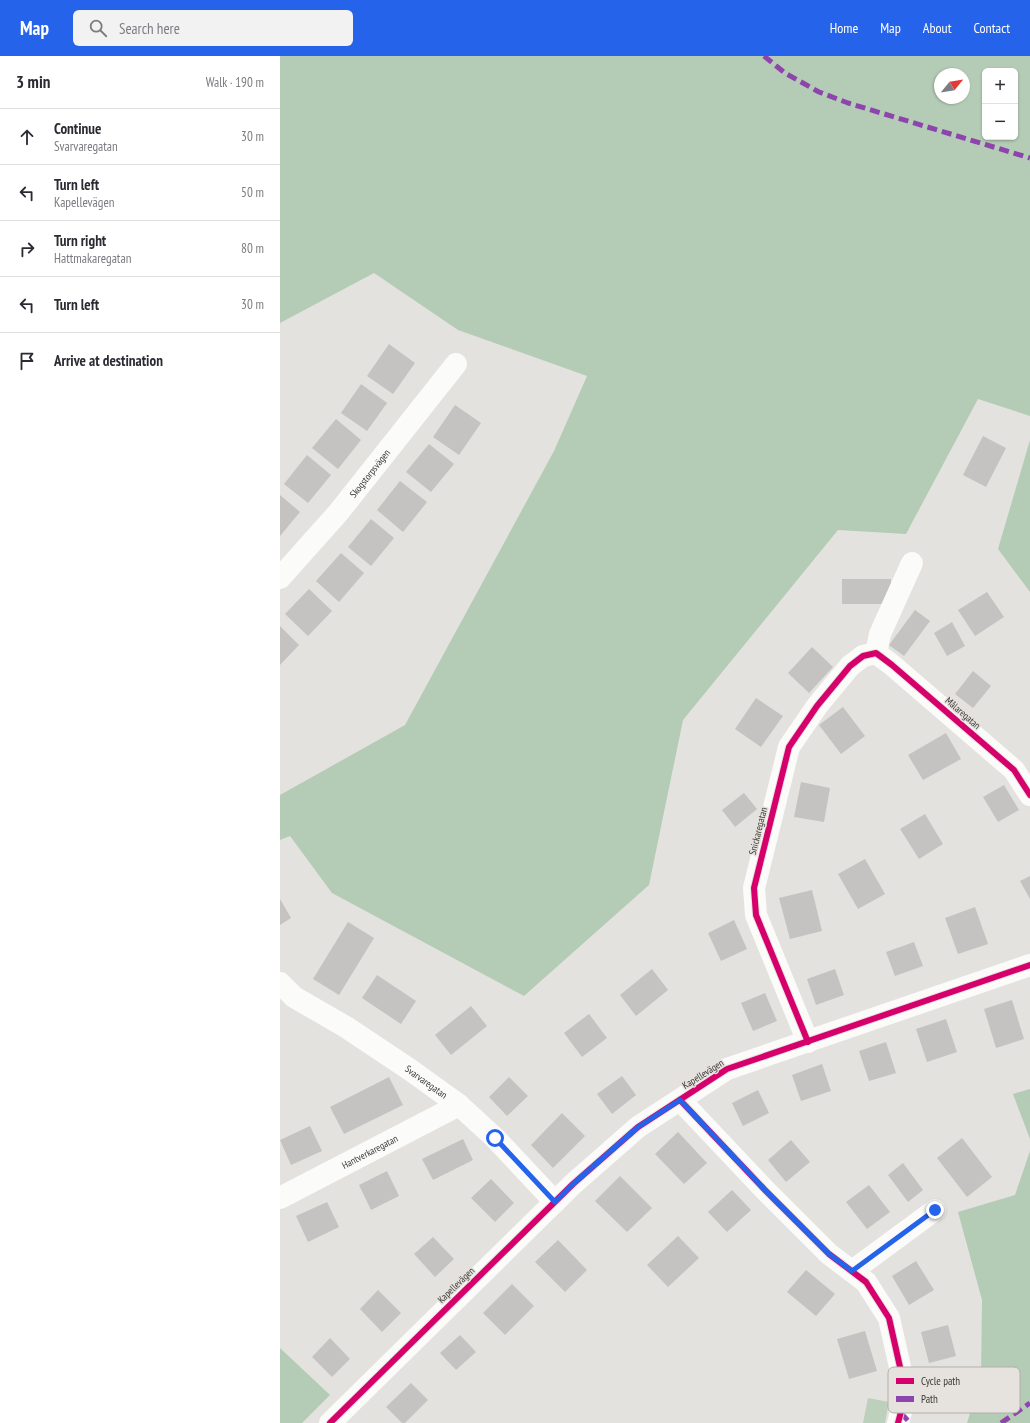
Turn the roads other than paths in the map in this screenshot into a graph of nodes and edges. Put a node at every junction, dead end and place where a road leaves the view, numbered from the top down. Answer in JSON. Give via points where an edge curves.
{"nodes":[{"id":1,"x":456,"y":364,"type":"dead end"},
{"id":2,"x":912,"y":563,"type":"dead end"},
{"id":3,"x":280,"y":578,"type":"edge"},
{"id":4,"x":876,"y":653,"type":"junction"},
{"id":5,"x":1030,"y":795,"type":"edge"},
{"id":6,"x":1030,"y":965,"type":"edge"},
{"id":7,"x":280,"y":983,"type":"edge"},
{"id":8,"x":808,"y":1042,"type":"junction"},
{"id":9,"x":680,"y":1100,"type":"junction"},
{"id":10,"x":459,"y":1105,"type":"junction"},
{"id":11,"x":280,"y":1198,"type":"edge"},
{"id":12,"x":555,"y":1202,"type":"junction"},
{"id":13,"x":935,"y":1210,"type":"dead end"},
{"id":14,"x":852,"y":1271,"type":"junction"},
{"id":15,"x":900,"y":1367,"type":"edge"},
{"id":16,"x":901,"y":1413,"type":"edge"},
{"id":17,"x":330,"y":1423,"type":"edge"},
{"id":18,"x":898,"y":1423,"type":"edge"}],
"edges":[{"from":1,"to":3,"type":"street","name":"Skogstorpsvägen","via":[[338,513]]},
{"from":2,"to":4,"type":"street","via":[[880,634]]},
{"from":4,"to":5,"type":"street","name":"Målaregatan","via":[[1014,770]]},
{"from":4,"to":8,"type":"street","name":"Snickaregatan","via":[[863,656],[850,666],[816,706],[789,747],[754,888],[756,914]]},
{"from":6,"to":8,"type":"street","name":"Kapellevägen"},
{"from":7,"to":10,"type":"street","name":"Svarvaregatan","via":[[294,997],[346,1027]]},
{"from":8,"to":9,"type":"street","name":"Kapellevägen","via":[[727,1069]]},
{"from":9,"to":12,"type":"street","name":"Kapellevägen","via":[[638,1127]]},
{"from":9,"to":14,"type":"street","via":[[829,1254]]},
{"from":10,"to":11,"type":"street","name":"Hantverkaregatan"},
{"from":10,"to":12,"type":"street","name":"Svarvaregatan","via":[[495,1138]]},
{"from":12,"to":17,"type":"street","name":"Kapellevägen"},
{"from":13,"to":14,"type":"street"},
{"from":14,"to":15,"type":"street","via":[[866,1282],[889,1318]]},
{"from":16,"to":18,"type":"street"}]}
